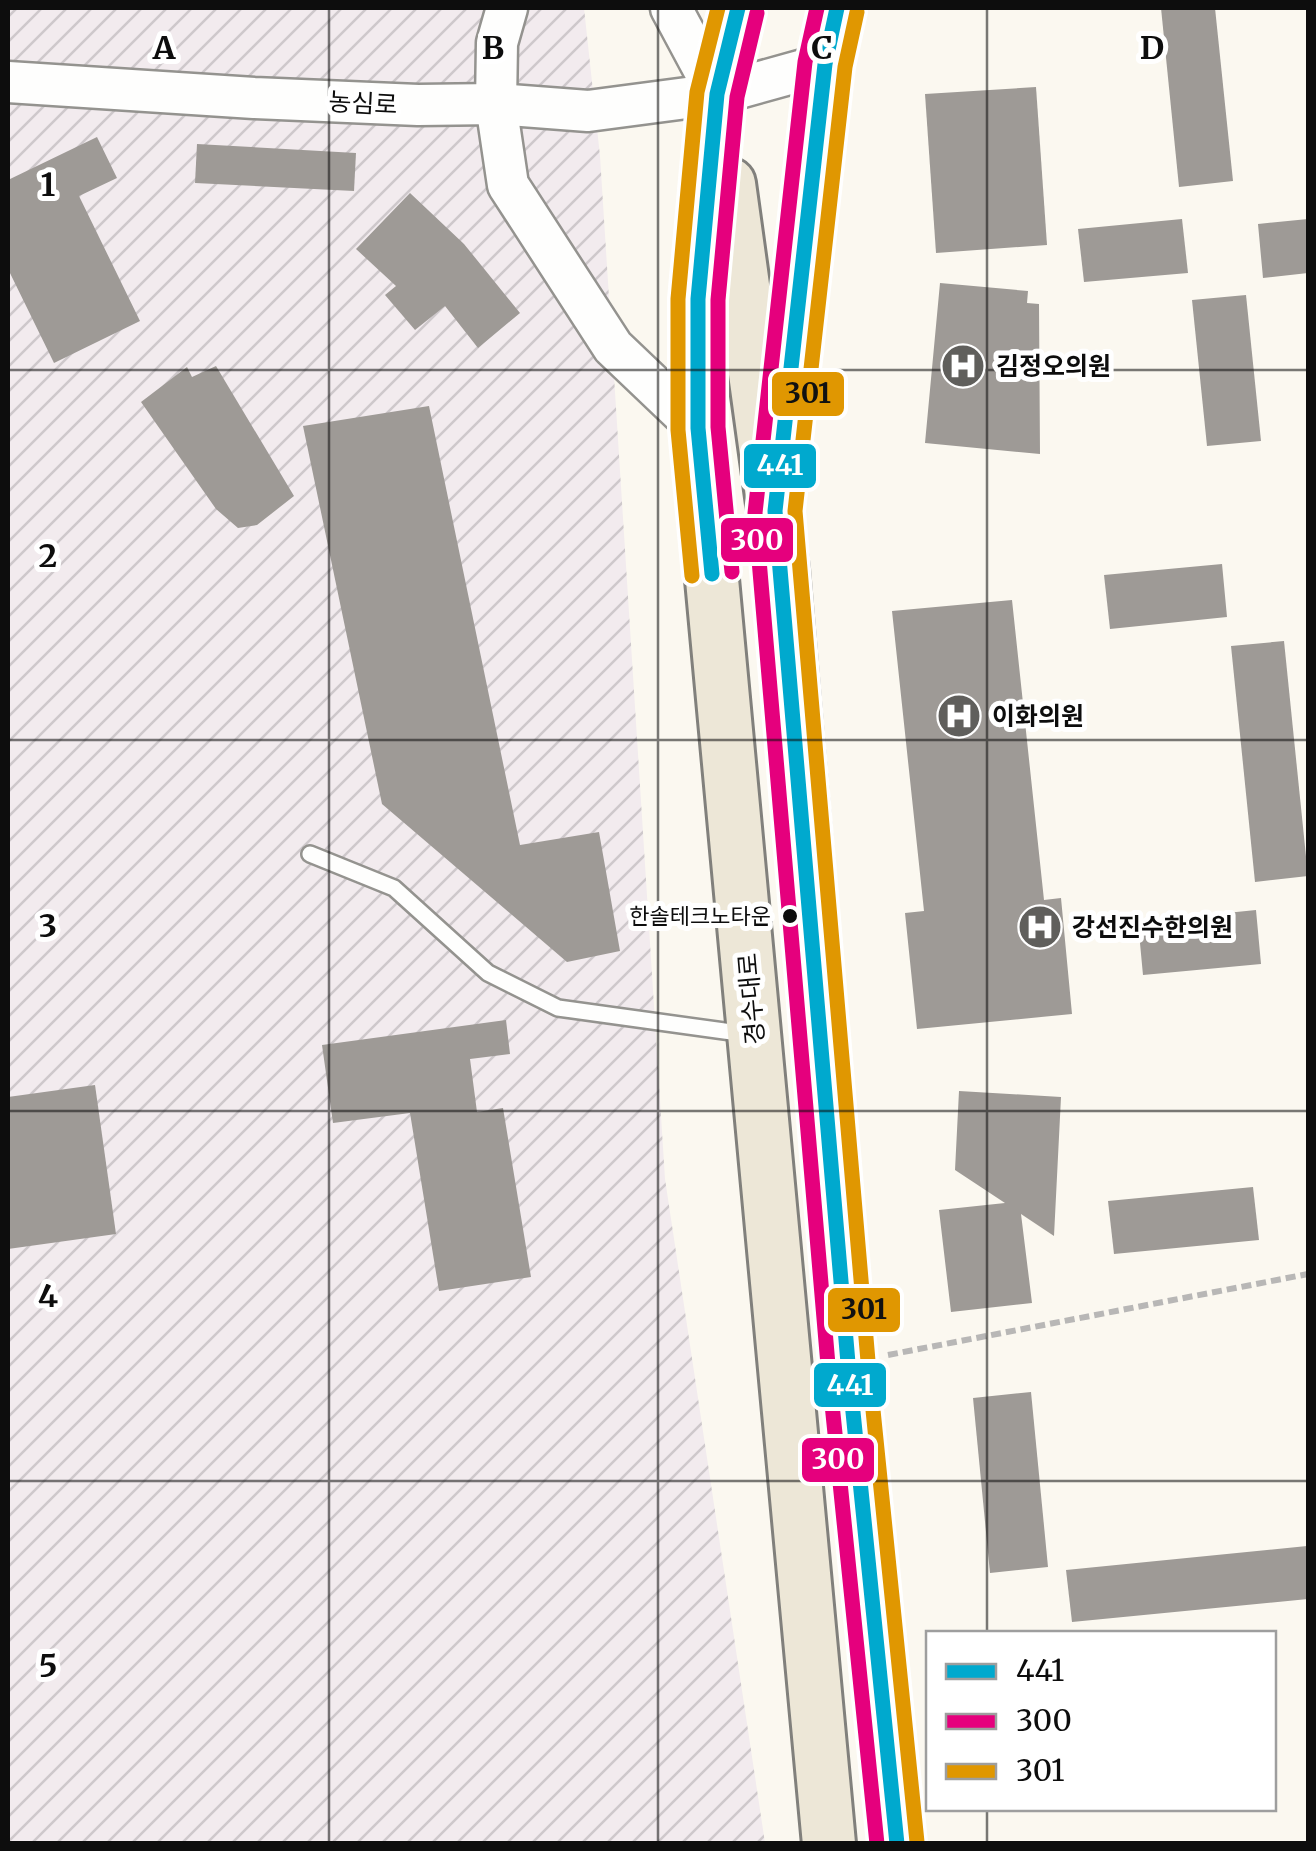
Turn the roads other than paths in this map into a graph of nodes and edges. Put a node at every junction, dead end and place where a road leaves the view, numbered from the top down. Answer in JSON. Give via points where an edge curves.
{"nodes":[{"id":1,"x":507,"y":8,"type":"edge"},
{"id":2,"x":670,"y":8,"type":"edge"},
{"id":3,"x":738,"y":8,"type":"edge"},
{"id":4,"x":837,"y":8,"type":"edge"},
{"id":5,"x":825,"y":64,"type":"junction"},
{"id":6,"x":8,"y":82,"type":"edge"},
{"id":7,"x":717,"y":94,"type":"junction"},
{"id":8,"x":496,"y":104,"type":"junction"},
{"id":9,"x":698,"y":428,"type":"junction"},
{"id":10,"x":775,"y":511,"type":"junction"},
{"id":11,"x":310,"y":854,"type":"dead end"},
{"id":12,"x":754,"y":1035,"type":"junction"},
{"id":13,"x":830,"y":1844,"type":"edge"},
{"id":14,"x":897,"y":1844,"type":"edge"}],
"edges":[{"from":1,"to":8,"type":"street","via":[[497,44]]},
{"from":2,"to":7,"type":"street"},
{"from":3,"to":7,"type":"main road","name":"경수대로"},
{"from":4,"to":5,"type":"main road","name":"경수대로"},
{"from":5,"to":7,"type":"street","name":"농심로"},
{"from":5,"to":10,"type":"main road","name":"경수대로"},
{"from":6,"to":8,"type":"street","name":"농심로","via":[[418,106]]},
{"from":7,"to":8,"type":"street","name":"농심로","via":[[588,111]]},
{"from":7,"to":9,"type":"main road","name":"경수대로","via":[[698,299]]},
{"from":7,"to":10,"type":"main road","name":"경수대로"},
{"from":8,"to":9,"type":"street","via":[[508,185],[613,347]]},
{"from":9,"to":12,"type":"main road","name":"경수대로"},
{"from":10,"to":14,"type":"main road","name":"경수대로"},
{"from":11,"to":12,"type":"lane","via":[[394,888],[488,973],[558,1008]]},
{"from":12,"to":13,"type":"main road","name":"경수대로"}]}
